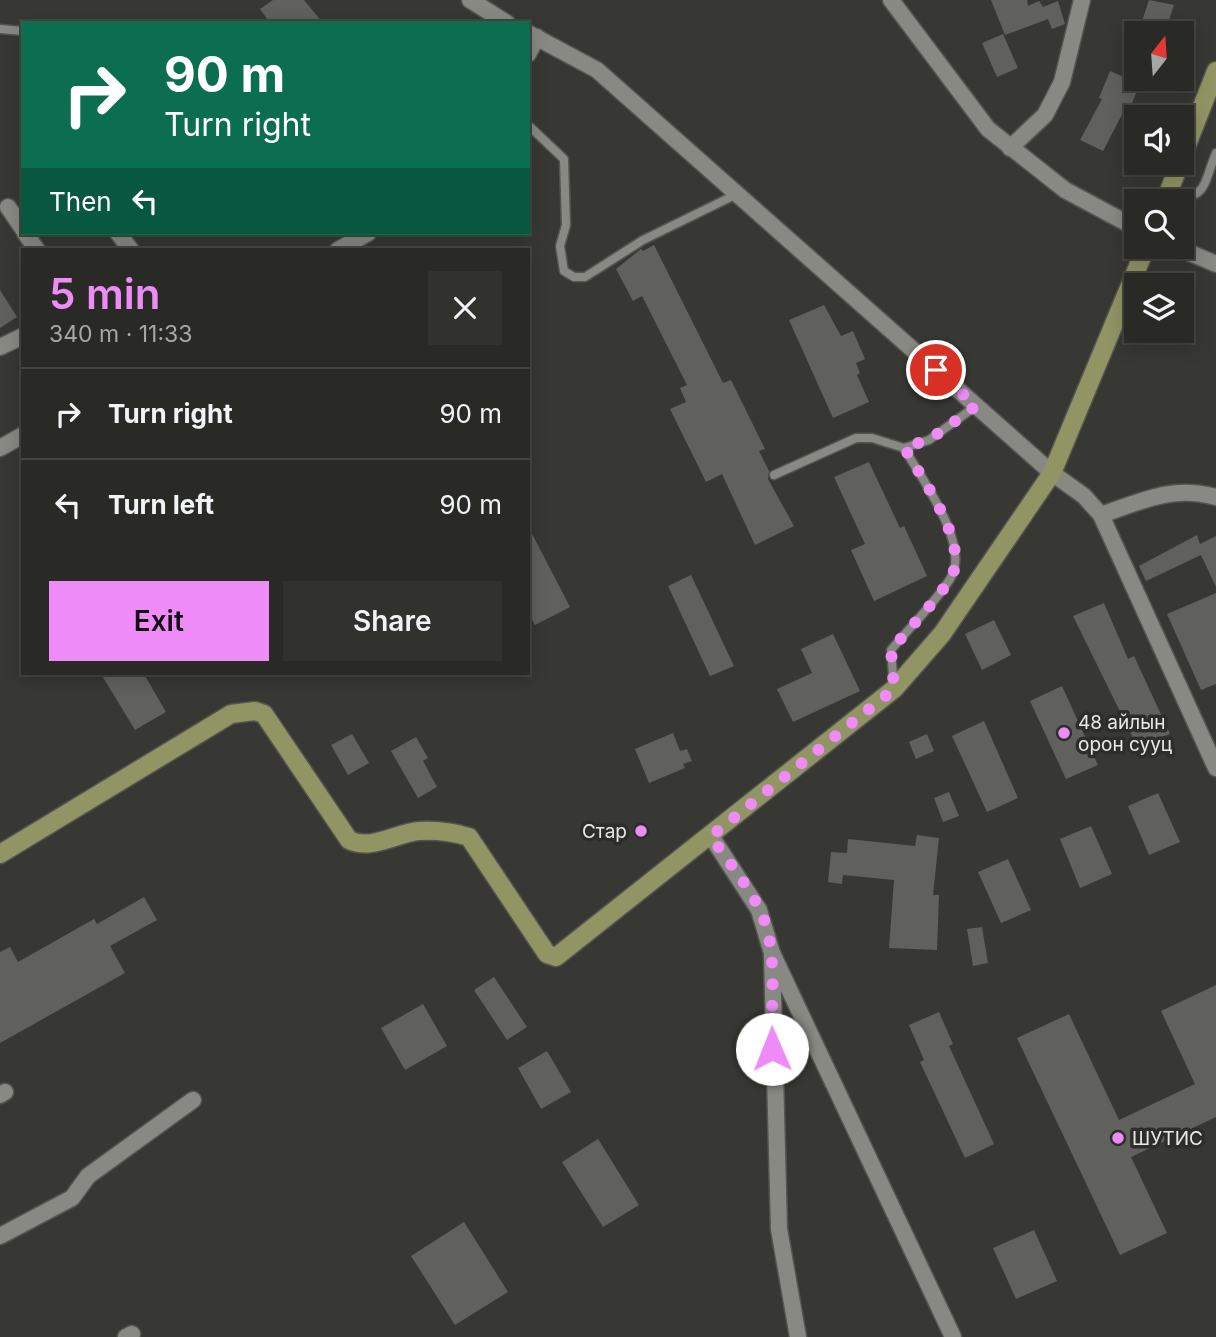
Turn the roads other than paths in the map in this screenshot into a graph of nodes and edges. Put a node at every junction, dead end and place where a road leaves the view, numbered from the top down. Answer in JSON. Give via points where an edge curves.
{"nodes":[{"id":1,"x":470,"y":0,"type":"edge"},
{"id":2,"x":891,"y":0,"type":"edge"},
{"id":3,"x":1082,"y":0,"type":"edge"},
{"id":4,"x":504,"y":21,"type":"edge"},
{"id":5,"x":0,"y":29,"type":"edge"},
{"id":6,"x":21,"y":31,"type":"edge"},
{"id":7,"x":533,"y":35,"type":"edge"},
{"id":8,"x":1216,"y":71,"type":"edge"},
{"id":9,"x":530,"y":127,"type":"edge"},
{"id":10,"x":1194,"y":128,"type":"edge"},
{"id":11,"x":1010,"y":148,"type":"junction"},
{"id":12,"x":1216,"y":153,"type":"edge"},
{"id":13,"x":737,"y":194,"type":"junction"},
{"id":14,"x":1194,"y":196,"type":"edge"},
{"id":15,"x":8,"y":207,"type":"dead end"},
{"id":16,"x":1124,"y":222,"type":"edge"},
{"id":17,"x":21,"y":226,"type":"edge"},
{"id":18,"x":364,"y":235,"type":"edge"},
{"id":19,"x":342,"y":248,"type":"edge"},
{"id":20,"x":1194,"y":255,"type":"edge"},
{"id":21,"x":1141,"y":259,"type":"edge"},
{"id":22,"x":1216,"y":264,"type":"edge"},
{"id":23,"x":21,"y":337,"type":"edge"},
{"id":24,"x":0,"y":347,"type":"edge"},
{"id":25,"x":976,"y":406,"type":"junction"},
{"id":26,"x":21,"y":436,"type":"edge"},
{"id":27,"x":904,"y":447,"type":"junction"},
{"id":28,"x":0,"y":448,"type":"edge"},
{"id":29,"x":1052,"y":473,"type":"junction"},
{"id":30,"x":774,"y":475,"type":"dead end"},
{"id":31,"x":1216,"y":497,"type":"edge"},
{"id":32,"x":1101,"y":515,"type":"junction"},
{"id":33,"x":894,"y":689,"type":"junction"},
{"id":34,"x":1216,"y":768,"type":"edge"},
{"id":35,"x":711,"y":836,"type":"junction"},
{"id":36,"x":0,"y":854,"type":"edge"},
{"id":37,"x":772,"y":953,"type":"junction"},
{"id":38,"x":193,"y":1100,"type":"dead end"},
{"id":39,"x":0,"y":1236,"type":"edge"},
{"id":40,"x":798,"y":1337,"type":"edge"},
{"id":41,"x":953,"y":1337,"type":"edge"}],
"edges":[{"from":1,"to":4,"type":"street"},
{"from":2,"to":11,"type":"street","via":[[988,130]]},
{"from":3,"to":11,"type":"street","via":[[1062,82],[1045,115]]},
{"from":5,"to":6,"type":"lane"},
{"from":7,"to":13,"type":"street","via":[[597,70]]},
{"from":8,"to":10,"type":"street"},
{"from":9,"to":13,"type":"lane","via":[[564,159],[566,225],[560,246],[564,271],[574,277],[584,277],[643,240]]},
{"from":11,"to":16,"type":"street","via":[[1065,190]]},
{"from":12,"to":14,"type":"lane","via":[[1200,192]]},
{"from":13,"to":25,"type":"street"},
{"from":15,"to":17,"type":"street"},
{"from":18,"to":19,"type":"street"},
{"from":20,"to":22,"type":"street"},
{"from":21,"to":29,"type":"street"},
{"from":23,"to":24,"type":"street"},
{"from":25,"to":27,"type":"lane","via":[[929,440]]},
{"from":25,"to":29,"type":"street"},
{"from":26,"to":28,"type":"street"},
{"from":27,"to":30,"type":"lane","via":[[856,438]]},
{"from":27,"to":33,"type":"lane","via":[[953,536],[957,557],[952,578],[891,650]]},
{"from":29,"to":32,"type":"street"},
{"from":29,"to":33,"type":"street","via":[[942,634]]},
{"from":31,"to":32,"type":"street","via":[[1193,491],[1161,494]]},
{"from":32,"to":34,"type":"street"},
{"from":33,"to":35,"type":"street"},
{"from":35,"to":36,"type":"street","via":[[553,957],[469,837],[418,831],[362,845],[349,840],[264,714],[255,711],[231,714]]},
{"from":35,"to":37,"type":"street","via":[[759,910]]},
{"from":37,"to":40,"type":"street","via":[[779,1230]]},
{"from":37,"to":41,"type":"street"},
{"from":38,"to":39,"type":"street","via":[[88,1176],[72,1198]]}]}
